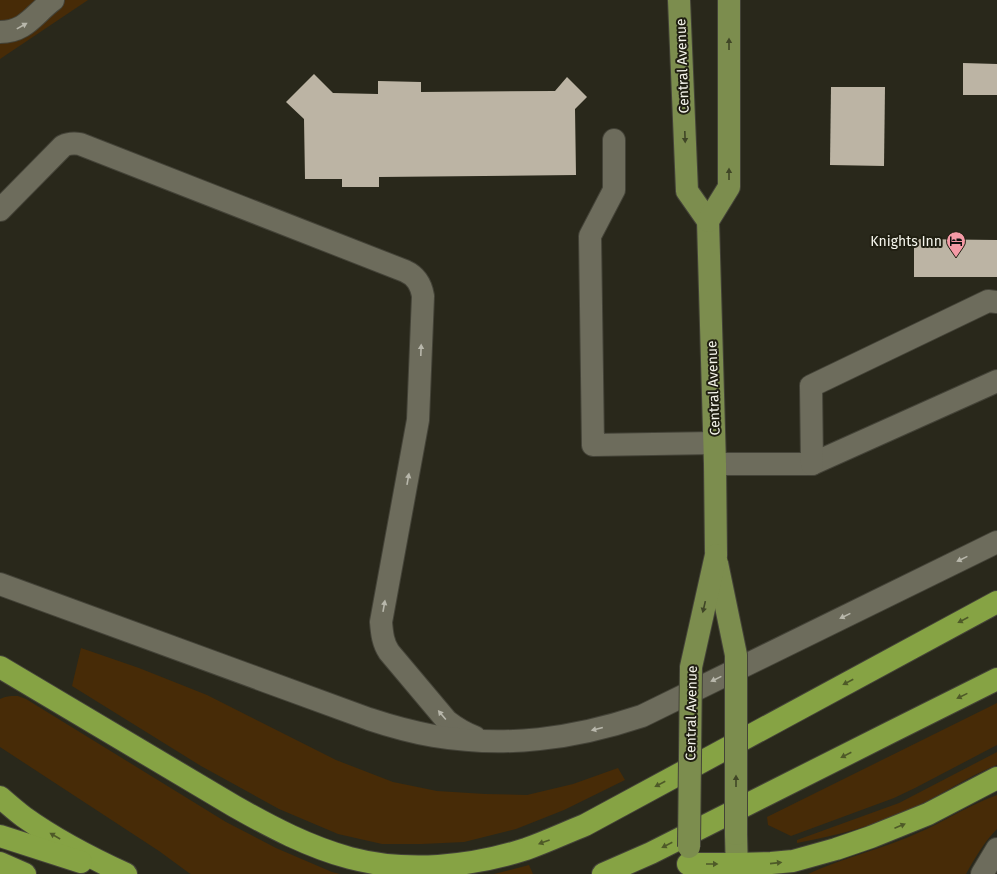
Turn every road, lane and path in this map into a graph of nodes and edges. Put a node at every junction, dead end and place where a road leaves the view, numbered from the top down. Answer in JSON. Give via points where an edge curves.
{"nodes":[{"id":1,"x":53,"y":0,"type":"edge"},
{"id":2,"x":679,"y":0,"type":"edge"},
{"id":3,"x":729,"y":0,"type":"edge"},
{"id":4,"x":0,"y":32,"type":"edge"},
{"id":5,"x":614,"y":140,"type":"dead end"},
{"id":6,"x":0,"y":210,"type":"edge"},
{"id":7,"x":708,"y":221,"type":"junction"},
{"id":8,"x":997,"y":302,"type":"edge"},
{"id":9,"x":997,"y":381,"type":"edge"},
{"id":10,"x":714,"y":443,"type":"junction"},
{"id":11,"x":715,"y":464,"type":"junction"},
{"id":12,"x":812,"y":464,"type":"junction"},
{"id":13,"x":997,"y":542,"type":"edge"},
{"id":14,"x":716,"y":555,"type":"junction"},
{"id":15,"x":0,"y":584,"type":"edge"},
{"id":16,"x":997,"y":602,"type":"edge"},
{"id":17,"x":0,"y":667,"type":"edge"},
{"id":18,"x":997,"y":679,"type":"edge"},
{"id":19,"x":516,"y":742,"type":"junction"},
{"id":20,"x":997,"y":778,"type":"edge"},
{"id":21,"x":0,"y":797,"type":"edge"},
{"id":22,"x":0,"y":836,"type":"edge"},
{"id":23,"x":997,"y":849,"type":"edge"},
{"id":24,"x":689,"y":862,"type":"edge"},
{"id":25,"x":0,"y":863,"type":"edge"},
{"id":26,"x":737,"y":869,"type":"edge"},
{"id":27,"x":25,"y":874,"type":"edge"},
{"id":28,"x":118,"y":874,"type":"edge"},
{"id":29,"x":126,"y":874,"type":"edge"},
{"id":30,"x":603,"y":874,"type":"edge"},
{"id":31,"x":982,"y":874,"type":"edge"}],
"edges":[{"from":4,"to":1,"type":"street","one_way":true,"via":[[21,28]]},
{"from":2,"to":7,"type":"main road","name":"Central Avenue","one_way":true,"via":[[687,191]]},
{"from":7,"to":3,"type":"main road","one_way":true,"via":[[729,187]]},
{"from":5,"to":10,"type":"street","via":[[614,190],[590,236],[592,445]]},
{"from":19,"to":6,"type":"street","one_way":true,"via":[[483,739],[468,734],[447,721],[389,652],[382,636],[381,622],[418,420],[423,296],[422,289],[412,274],[76,143],[63,146]]},
{"from":7,"to":10,"type":"main road","name":"Central Avenue"},
{"from":8,"to":12,"type":"street","via":[[988,302],[811,386]]},
{"from":9,"to":12,"type":"street"},
{"from":10,"to":11,"type":"main road","name":"Central Avenue"},
{"from":11,"to":12,"type":"street"},
{"from":11,"to":14,"type":"main road","name":"Central Avenue"},
{"from":13,"to":19,"type":"street","one_way":true,"via":[[642,716],[567,736]]},
{"from":14,"to":24,"type":"main road","name":"Central Avenue","one_way":true,"bridge":true,"via":[[691,667]]},
{"from":26,"to":14,"type":"main road","name":"Central Avenue","one_way":true,"bridge":true,"via":[[736,655]]},
{"from":15,"to":19,"type":"street","via":[[394,727],[456,739]]},
{"from":16,"to":17,"type":"highway","one_way":true,"via":[[585,825],[519,851],[446,865],[399,866],[376,863],[350,858],[299,840],[265,824]]},
{"from":18,"to":30,"type":"highway","one_way":true,"via":[[651,853]]},
{"from":26,"to":20,"type":"highway","one_way":true,"via":[[793,861],[871,837],[928,814]]},
{"from":29,"to":21,"type":"highway","one_way":true,"via":[[48,832]]},
{"from":22,"to":28,"type":"highway"},
{"from":23,"to":31,"type":"street"},
{"from":24,"to":26,"type":"highway","one_way":true},
{"from":25,"to":27,"type":"highway"}]}
